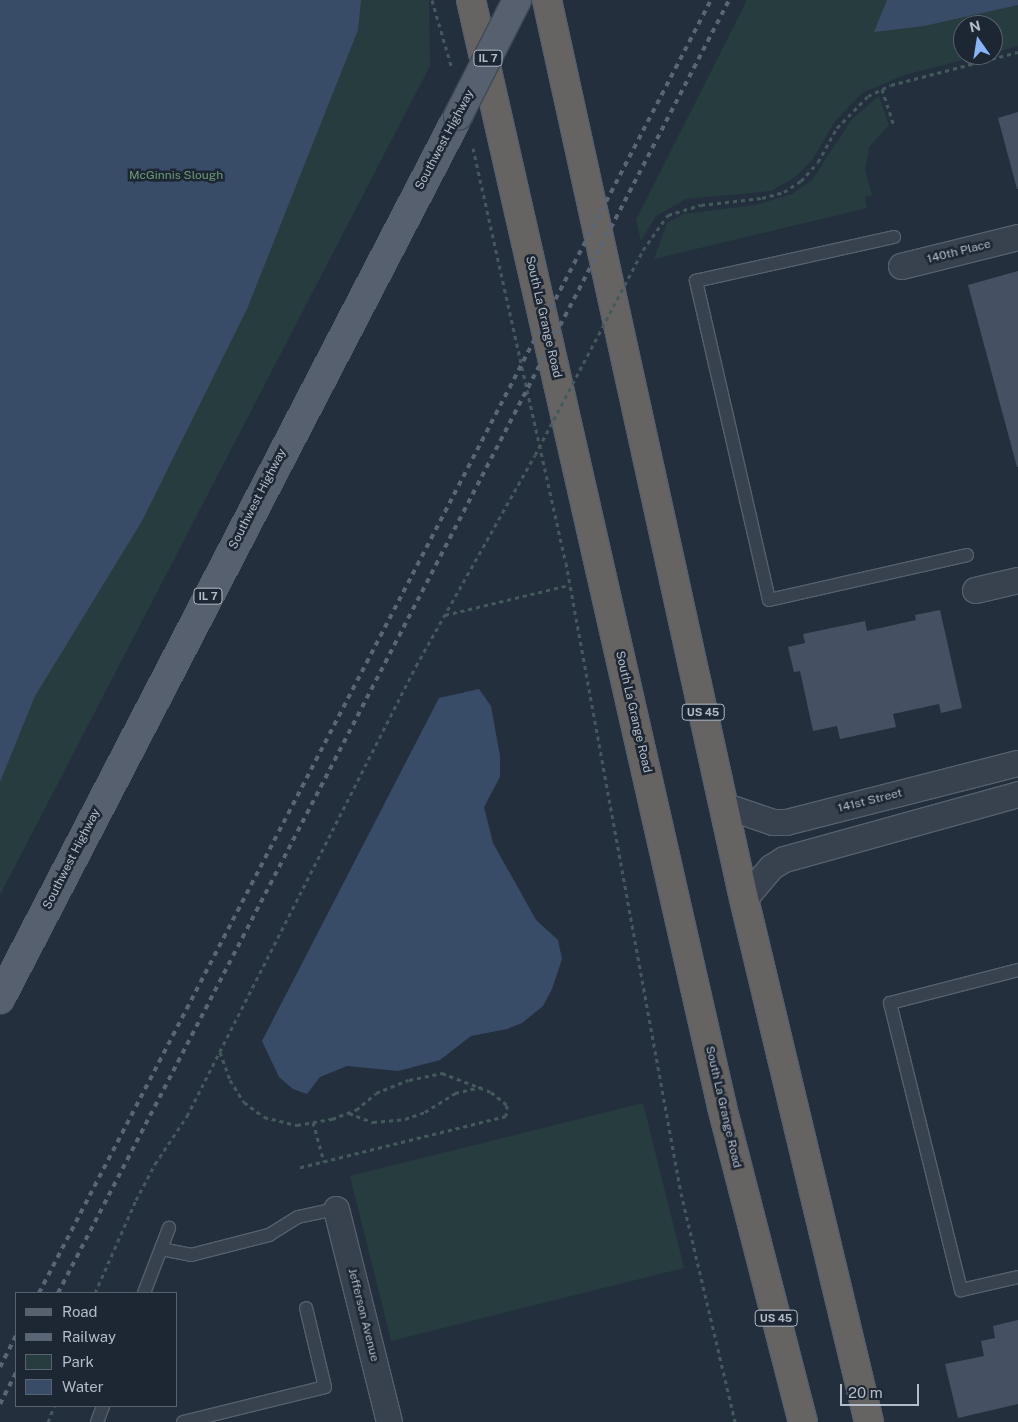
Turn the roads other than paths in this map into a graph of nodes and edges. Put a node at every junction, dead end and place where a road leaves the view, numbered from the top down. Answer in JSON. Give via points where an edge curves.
{"nodes":[{"id":1,"x":471,"y":0,"type":"edge"},
{"id":2,"x":517,"y":0,"type":"edge"},
{"id":3,"x":547,"y":0,"type":"edge"},
{"id":4,"x":894,"y":237,"type":"dead end"},
{"id":5,"x":1018,"y":237,"type":"edge"},
{"id":6,"x":900,"y":266,"type":"dead end"},
{"id":7,"x":967,"y":555,"type":"dead end"},
{"id":8,"x":1018,"y":580,"type":"edge"},
{"id":9,"x":975,"y":590,"type":"dead end"},
{"id":10,"x":1018,"y":763,"type":"edge"},
{"id":11,"x":1018,"y":794,"type":"edge"},
{"id":12,"x":723,"y":805,"type":"junction"},
{"id":13,"x":744,"y":899,"type":"junction"},
{"id":14,"x":1018,"y":970,"type":"edge"},
{"id":15,"x":0,"y":999,"type":"edge"},
{"id":16,"x":336,"y":1209,"type":"joint"},
{"id":17,"x":169,"y":1228,"type":"dead end"},
{"id":18,"x":162,"y":1249,"type":"junction"},
{"id":19,"x":1018,"y":1277,"type":"edge"},
{"id":20,"x":144,"y":1292,"type":"edge"},
{"id":21,"x":306,"y":1308,"type":"dead end"},
{"id":22,"x":103,"y":1407,"type":"edge"},
{"id":23,"x":97,"y":1422,"type":"edge"},
{"id":24,"x":183,"y":1422,"type":"edge"},
{"id":25,"x":389,"y":1422,"type":"edge"},
{"id":26,"x":803,"y":1422,"type":"edge"},
{"id":27,"x":869,"y":1422,"type":"edge"}],
"edges":[{"from":1,"to":26,"type":"highway","name":"South La Grange Road","number":"US 45","via":[[720,1097]]},
{"from":2,"to":15,"type":"main road","name":"Southwest Highway","number":"IL 7","bridge":true},
{"from":3,"to":12,"type":"highway","number":"US 45"},
{"from":4,"to":7,"type":"lane","via":[[696,281],[769,600]]},
{"from":5,"to":6,"type":"street","name":"140th Place"},
{"from":8,"to":9,"type":"street"},
{"from":10,"to":12,"type":"street","name":"141st Street","via":[[786,822],[773,822]]},
{"from":11,"to":13,"type":"street","via":[[784,859],[771,867]]},
{"from":12,"to":13,"type":"highway","number":"US 45"},
{"from":13,"to":27,"type":"highway","number":"US 45"},
{"from":14,"to":19,"type":"lane","via":[[890,1003],[961,1290]]},
{"from":16,"to":18,"type":"lane","via":[[298,1217],[269,1235],[191,1254]]},
{"from":16,"to":25,"type":"street","name":"Jefferson Avenue"},
{"from":17,"to":18,"type":"lane"},
{"from":18,"to":20,"type":"lane"},
{"from":21,"to":24,"type":"lane","via":[[325,1387]]},
{"from":22,"to":23,"type":"lane"}]}
